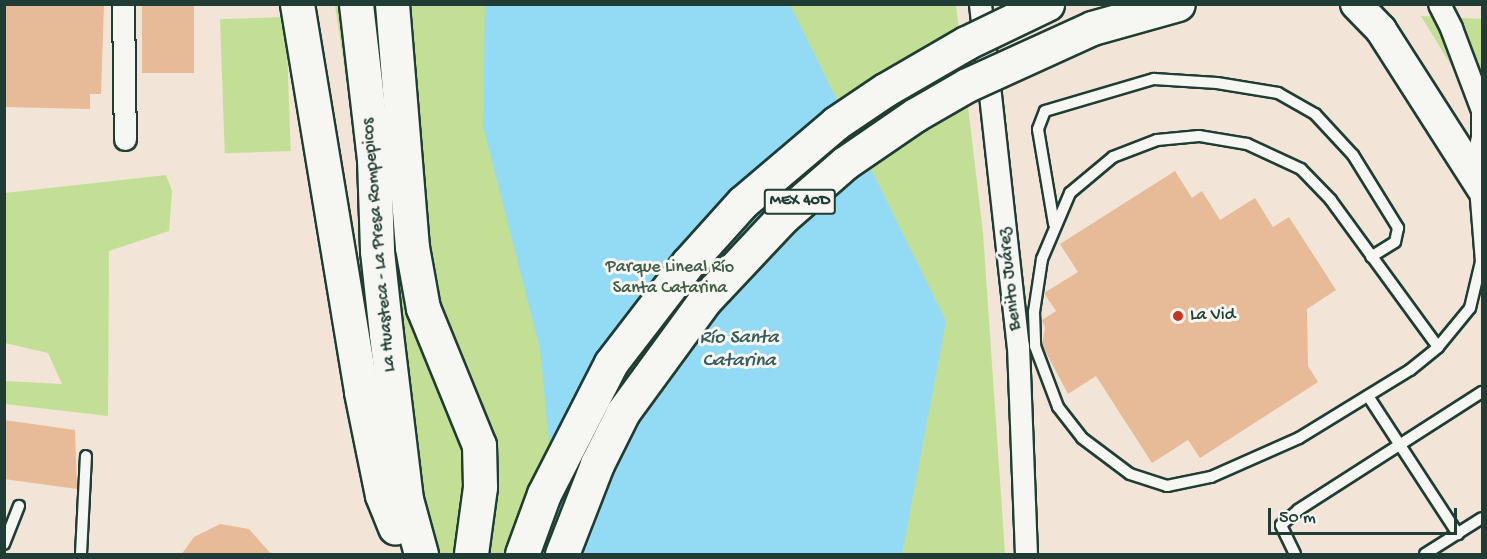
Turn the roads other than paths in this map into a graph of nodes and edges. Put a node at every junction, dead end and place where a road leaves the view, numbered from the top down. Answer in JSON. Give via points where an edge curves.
{"nodes":[{"id":1,"x":123,"y":4,"type":"edge"},
{"id":2,"x":297,"y":4,"type":"edge"},
{"id":3,"x":342,"y":4,"type":"edge"},
{"id":4,"x":356,"y":4,"type":"edge"},
{"id":5,"x":392,"y":4,"type":"edge"},
{"id":6,"x":981,"y":4,"type":"edge"},
{"id":7,"x":1047,"y":4,"type":"edge"},
{"id":8,"x":1178,"y":4,"type":"edge"},
{"id":9,"x":1356,"y":4,"type":"edge"},
{"id":10,"x":1438,"y":4,"type":"edge"},
{"id":11,"x":125,"y":139,"type":"dead end"},
{"id":12,"x":1478,"y":182,"type":"edge"},
{"id":13,"x":1054,"y":225,"type":"junction"},
{"id":14,"x":1371,"y":257,"type":"junction"},
{"id":15,"x":381,"y":335,"type":"junction"},
{"id":16,"x":1438,"y":347,"type":"junction"},
{"id":17,"x":1482,"y":392,"type":"edge"},
{"id":18,"x":1368,"y":396,"type":"junction"},
{"id":19,"x":1400,"y":446,"type":"junction"},
{"id":20,"x":86,"y":456,"type":"dead end"},
{"id":21,"x":19,"y":506,"type":"dead end"},
{"id":22,"x":1482,"y":518,"type":"edge"},
{"id":23,"x":1458,"y":534,"type":"junction"},
{"id":24,"x":397,"y":542,"type":"edge"},
{"id":25,"x":4,"y":544,"type":"edge"},
{"id":26,"x":81,"y":555,"type":"edge"},
{"id":27,"x":421,"y":555,"type":"edge"},
{"id":28,"x":471,"y":555,"type":"edge"},
{"id":29,"x":522,"y":555,"type":"edge"},
{"id":30,"x":562,"y":555,"type":"edge"},
{"id":31,"x":1026,"y":555,"type":"edge"},
{"id":32,"x":1295,"y":555,"type":"edge"},
{"id":33,"x":1425,"y":555,"type":"edge"}],
"edges":[{"from":1,"to":11,"type":"street"},
{"from":2,"to":24,"type":"main road","via":[[361,392],[382,495]]},
{"from":3,"to":15,"type":"main road","name":"La Huasteca - La Presa Rompepicos"},
{"from":4,"to":15,"type":"main road","name":"La Huasteca - La Presa Rompepicos","via":[[374,159]]},
{"from":5,"to":28,"type":"main road","via":[[412,247],[423,308],[470,414],[479,445],[480,487]]},
{"from":6,"to":31,"type":"street","name":"Benito Juárez","via":[[1018,346]]},
{"from":7,"to":29,"type":"main road","number":"MEX 40D","bridge":true,"via":[[966,43],[885,90],[836,123],[743,202],[688,263],[611,363],[544,494]]},
{"from":8,"to":30,"type":"main road","number":"MEX 40D","bridge":true,"via":[[1092,28],[967,85],[915,115],[845,164],[783,217],[705,300],[623,412],[597,464]]},
{"from":9,"to":12,"type":"main road","via":[[1381,30]]},
{"from":10,"to":12,"type":"street","via":[[1482,110]]},
{"from":12,"to":16,"type":"lane","via":[[1481,262],[1470,308]]},
{"from":13,"to":14,"type":"lane","via":[[1070,193],[1113,157],[1157,141],[1199,136],[1247,144],[1301,169],[1330,200]]},
{"from":13,"to":14,"type":"lane","via":[[1038,129],[1046,111],[1154,79],[1217,83],[1278,93],[1315,114],[1353,155],[1398,228],[1395,242]]},
{"from":13,"to":18,"type":"lane","via":[[1042,259],[1034,312],[1040,363],[1058,407],[1082,438],[1130,474],[1167,486],[1211,477],[1299,438]]},
{"from":14,"to":16,"type":"lane"},
{"from":15,"to":24,"type":"main road","name":"La Huasteca - La Presa Rompepicos"},
{"from":15,"to":27,"type":"main road","name":"La Huasteca - La Presa Rompepicos","via":[[406,500]]},
{"from":16,"to":18,"type":"lane"},
{"from":17,"to":19,"type":"lane"},
{"from":18,"to":19,"type":"lane"},
{"from":19,"to":23,"type":"lane"},
{"from":19,"to":32,"type":"lane","via":[[1298,510],[1281,525]]},
{"from":20,"to":26,"type":"lane"},
{"from":21,"to":25,"type":"lane"},
{"from":22,"to":23,"type":"lane"},
{"from":23,"to":33,"type":"lane"}]}
